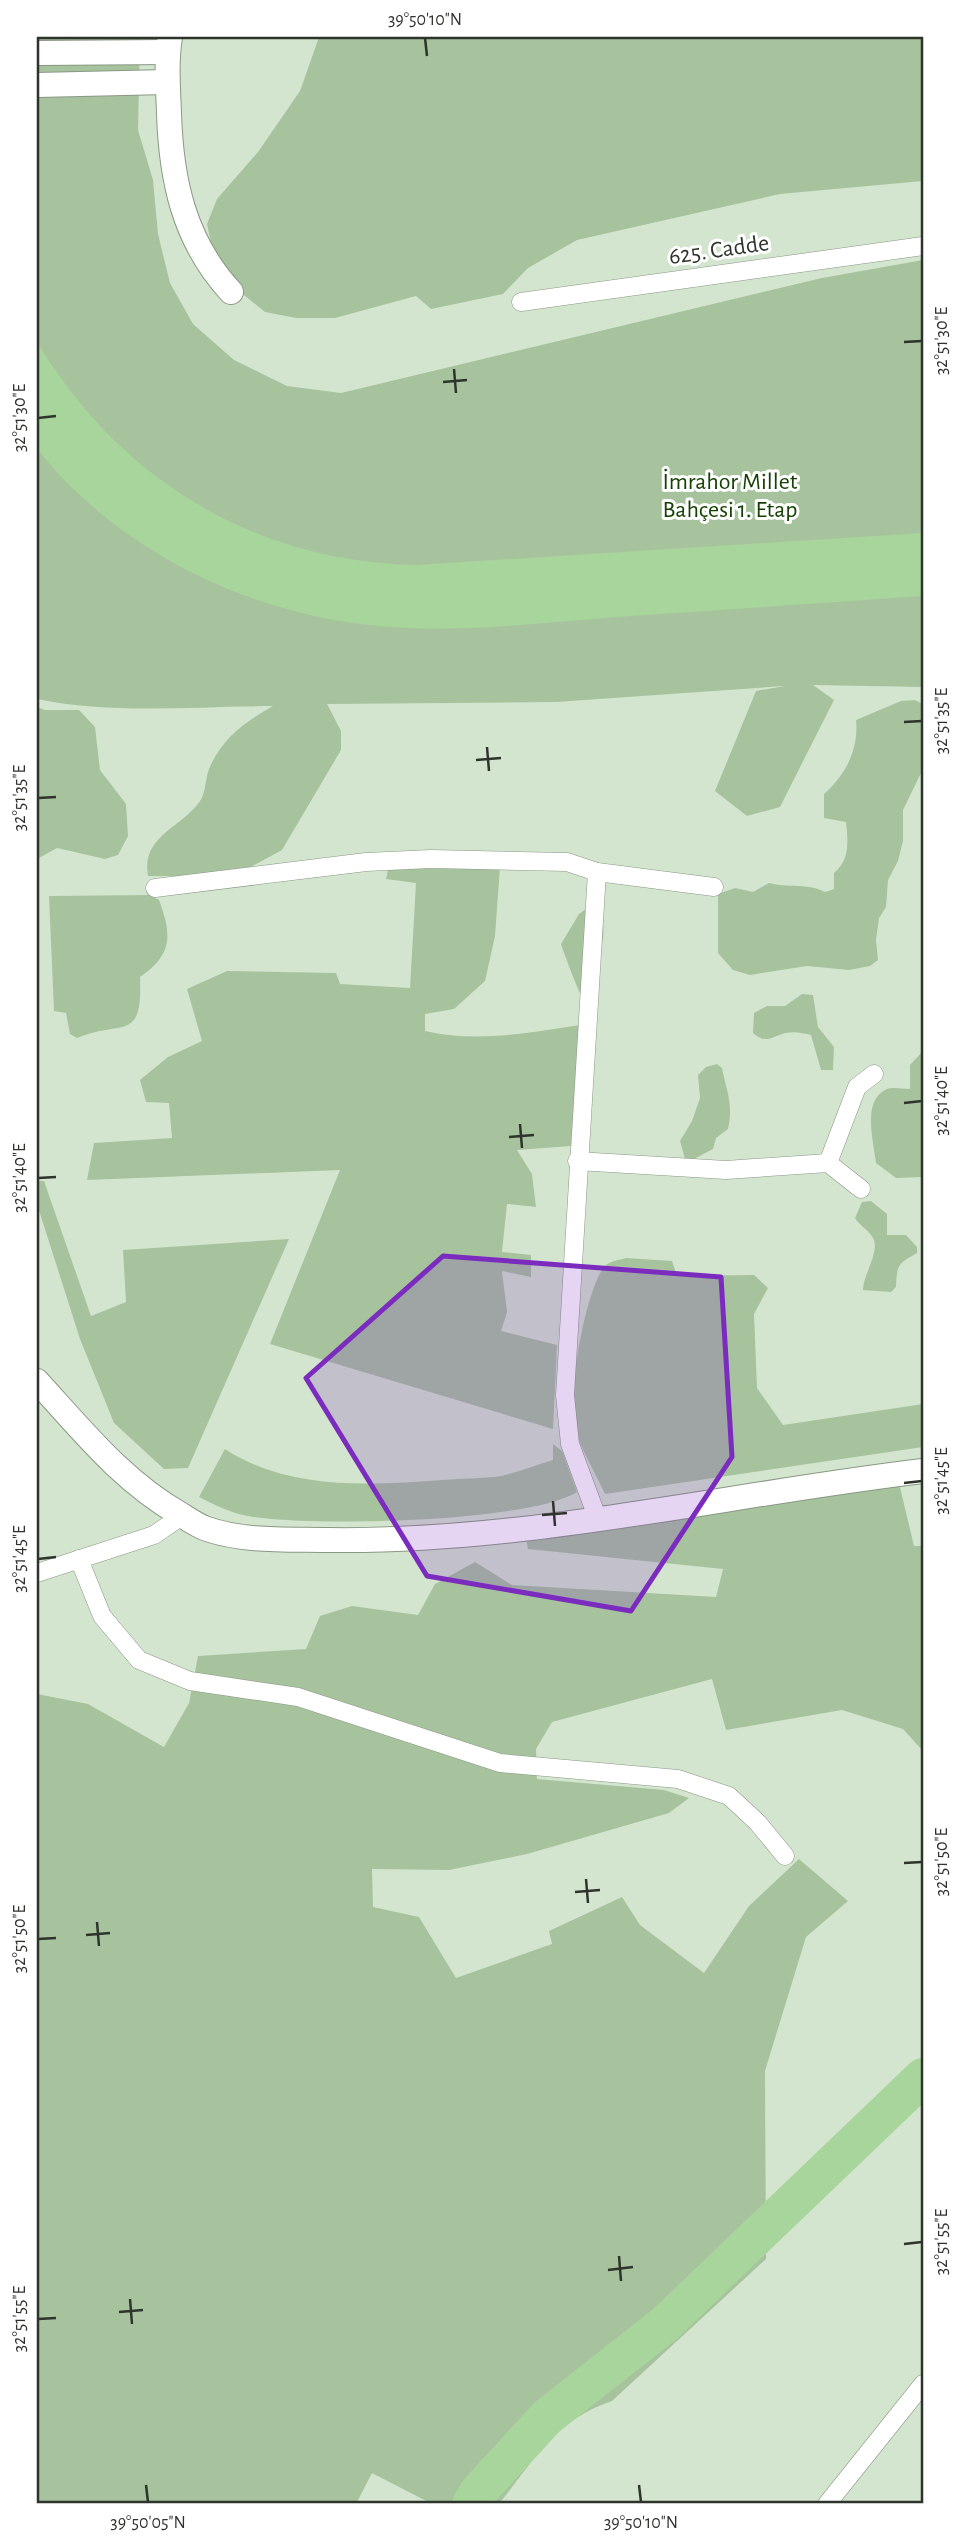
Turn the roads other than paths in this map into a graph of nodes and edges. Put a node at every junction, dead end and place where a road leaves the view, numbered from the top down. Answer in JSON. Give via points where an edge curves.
{"nodes":[{"id":1,"x":169,"y":44,"type":"edge"},
{"id":2,"x":44,"y":53,"type":"edge"},
{"id":3,"x":167,"y":82,"type":"junction"},
{"id":4,"x":44,"y":84,"type":"edge"},
{"id":5,"x":923,"y":246,"type":"edge"},
{"id":6,"x":232,"y":292,"type":"dead end"},
{"id":7,"x":521,"y":302,"type":"dead end"},
{"id":8,"x":597,"y":872,"type":"junction"},
{"id":9,"x":714,"y":887,"type":"dead end"},
{"id":10,"x":155,"y":888,"type":"dead end"},
{"id":11,"x":874,"y":1074,"type":"dead end"},
{"id":12,"x":578,"y":1161,"type":"junction"},
{"id":13,"x":828,"y":1163,"type":"junction"},
{"id":14,"x":860,"y":1189,"type":"dead end"},
{"id":15,"x":37,"y":1381,"type":"edge"},
{"id":16,"x":923,"y":1471,"type":"edge"},
{"id":17,"x":183,"y":1516,"type":"junction"},
{"id":18,"x":597,"y":1517,"type":"junction"},
{"id":19,"x":79,"y":1559,"type":"junction"},
{"id":20,"x":37,"y":1573,"type":"edge"},
{"id":21,"x":785,"y":1856,"type":"dead end"},
{"id":22,"x":923,"y":2384,"type":"edge"},
{"id":23,"x":827,"y":2504,"type":"edge"}],
"edges":[{"from":1,"to":2,"type":"street"},
{"from":1,"to":3,"type":"street"},
{"from":3,"to":4,"type":"street"},
{"from":3,"to":6,"type":"street","via":[[173,163],[184,216],[205,261]]},
{"from":5,"to":7,"type":"street","name":"625. Cadde"},
{"from":8,"to":9,"type":"street"},
{"from":8,"to":10,"type":"street","via":[[542,860],[431,859],[366,862]]},
{"from":8,"to":12,"type":"street"},
{"from":11,"to":13,"type":"street","via":[[857,1087]]},
{"from":12,"to":13,"type":"street","via":[[726,1170]]},
{"from":12,"to":18,"type":"street","via":[[566,1421],[569,1444]]},
{"from":13,"to":14,"type":"street"},
{"from":15,"to":17,"type":"street","via":[[111,1462],[152,1498]]},
{"from":16,"to":18,"type":"street"},
{"from":17,"to":18,"type":"street","via":[[206,1529],[264,1539],[360,1541],[445,1536]]},
{"from":17,"to":19,"type":"street","via":[[155,1535]]},
{"from":19,"to":20,"type":"street"},
{"from":19,"to":21,"type":"street","via":[[102,1616],[139,1660],[190,1681],[298,1697],[500,1763],[678,1779],[729,1796]]},
{"from":22,"to":23,"type":"street"}]}
